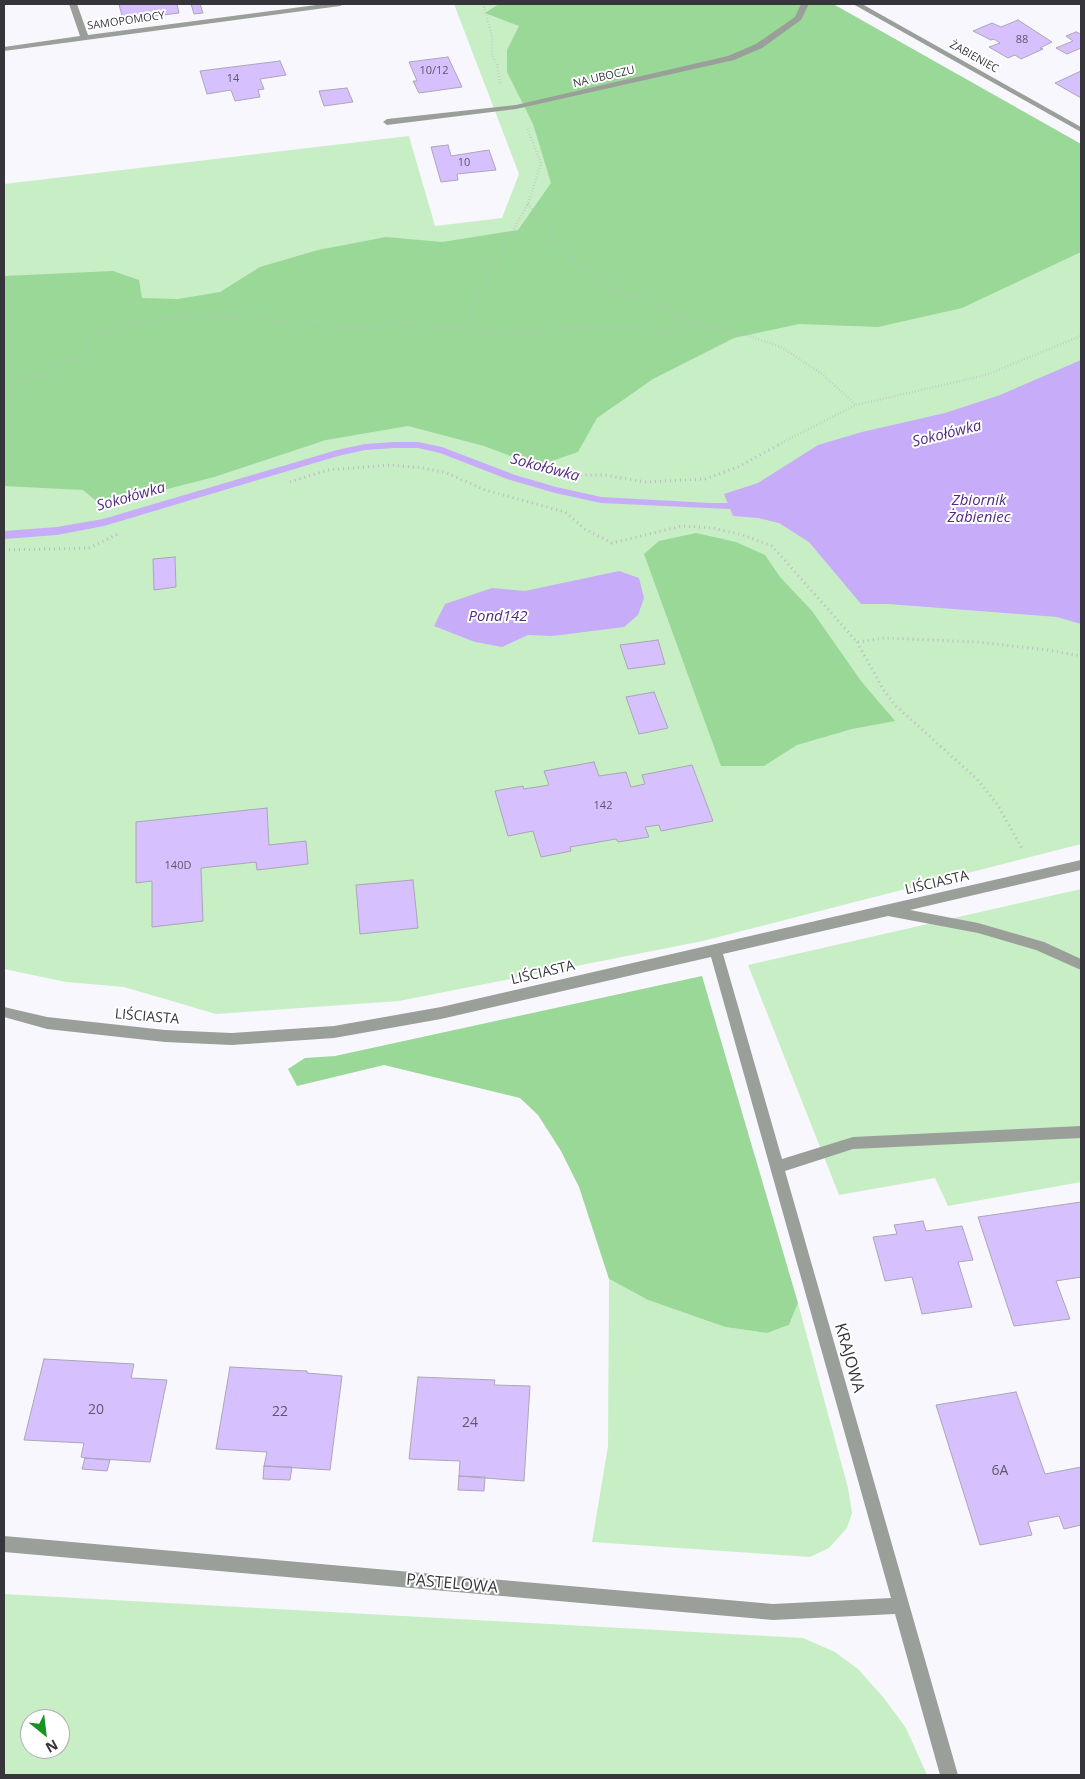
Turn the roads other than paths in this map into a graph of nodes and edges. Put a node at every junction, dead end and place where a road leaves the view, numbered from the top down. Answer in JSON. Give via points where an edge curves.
{"nodes":[{"id":1,"x":73,"y":4,"type":"edge"},
{"id":2,"x":340,"y":4,"type":"edge"},
{"id":3,"x":805,"y":4,"type":"edge"},
{"id":4,"x":857,"y":4,"type":"edge"},
{"id":5,"x":314,"y":6,"type":"edge"},
{"id":6,"x":85,"y":38,"type":"junction"},
{"id":7,"x":4,"y":48,"type":"edge"},
{"id":8,"x":387,"y":122,"type":"dead end"},
{"id":9,"x":1081,"y":130,"type":"edge"},
{"id":10,"x":1081,"y":865,"type":"edge"},
{"id":11,"x":887,"y":911,"type":"junction"},
{"id":12,"x":716,"y":951,"type":"junction"},
{"id":13,"x":1081,"y":965,"type":"edge"},
{"id":14,"x":4,"y":1012,"type":"edge"},
{"id":15,"x":1081,"y":1132,"type":"edge"},
{"id":16,"x":777,"y":1167,"type":"junction"},
{"id":17,"x":4,"y":1544,"type":"edge"},
{"id":18,"x":901,"y":1606,"type":"junction"},
{"id":19,"x":949,"y":1775,"type":"edge"}],
"edges":[{"from":1,"to":6,"type":"street"},
{"from":2,"to":5,"type":"street","name":"SAMOPOMOCY"},
{"from":3,"to":8,"type":"street","name":"NA UBOCZU","via":[[798,18],[788,26],[759,46],[731,58],[516,107]]},
{"from":4,"to":9,"type":"street","name":"ŻABIENIEC"},
{"from":5,"to":6,"type":"street","name":"SAMOPOMOCY"},
{"from":6,"to":7,"type":"street","name":"SAMOPOMOCY"},
{"from":10,"to":11,"type":"street","name":"LIŚCIASTA"},
{"from":11,"to":12,"type":"street","name":"LIŚCIASTA"},
{"from":11,"to":13,"type":"street","via":[[978,928],[1039,946]]},
{"from":12,"to":14,"type":"street","name":"LIŚCIASTA","via":[[441,1012],[334,1032],[232,1039],[165,1036],[47,1023]]},
{"from":12,"to":16,"type":"street","name":"KRAJOWA"},
{"from":15,"to":16,"type":"street","via":[[853,1143]]},
{"from":16,"to":18,"type":"street","name":"KRAJOWA"},
{"from":17,"to":18,"type":"street","name":"PASTELOWA","via":[[772,1612]]},
{"from":18,"to":19,"type":"street","name":"KRAJOWA"}]}
